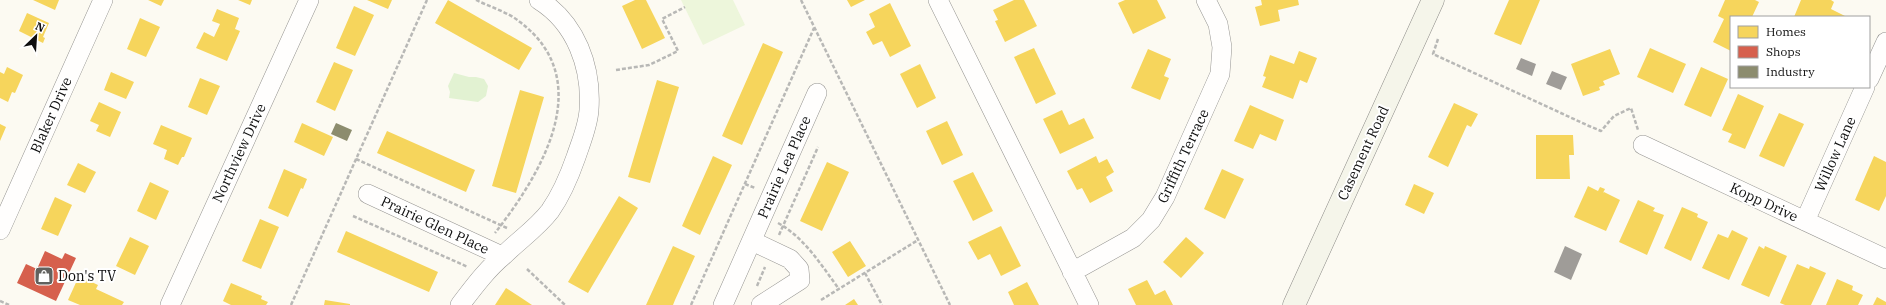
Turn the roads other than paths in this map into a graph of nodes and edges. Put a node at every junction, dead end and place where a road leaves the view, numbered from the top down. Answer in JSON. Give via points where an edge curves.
{"nodes":[{"id":1,"x":103,"y":0,"type":"edge"},
{"id":2,"x":309,"y":0,"type":"edge"},
{"id":3,"x":539,"y":0,"type":"edge"},
{"id":4,"x":938,"y":0,"type":"edge"},
{"id":5,"x":1206,"y":0,"type":"edge"},
{"id":6,"x":1433,"y":0,"type":"edge"},
{"id":7,"x":1886,"y":42,"type":"edge"},
{"id":8,"x":1870,"y":77,"type":"edge"},
{"id":9,"x":1866,"y":88,"type":"edge"},
{"id":10,"x":817,"y":93,"type":"dead end"},
{"id":11,"x":1643,"y":145,"type":"road end"},
{"id":12,"x":368,"y":194,"type":"dead end"},
{"id":13,"x":1805,"y":221,"type":"junction"},
{"id":14,"x":0,"y":230,"type":"edge"},
{"id":15,"x":752,"y":241,"type":"junction"},
{"id":16,"x":502,"y":256,"type":"junction"},
{"id":17,"x":1886,"y":259,"type":"edge"},
{"id":18,"x":1072,"y":272,"type":"junction"},
{"id":19,"x":758,"y":298,"type":"edge"},
{"id":20,"x":170,"y":305,"type":"edge"},
{"id":21,"x":460,"y":305,"type":"edge"},
{"id":22,"x":723,"y":305,"type":"edge"},
{"id":23,"x":1089,"y":305,"type":"edge"},
{"id":24,"x":1294,"y":305,"type":"edge"}],
"edges":[{"from":1,"to":14,"type":"street","name":"Blaker Drive"},
{"from":2,"to":20,"type":"street","name":"Northview Drive"},
{"from":3,"to":16,"type":"street","name":"Prairie Glen Place","via":[[561,18],[574,36],[583,56],[588,82],[589,110],[585,132],[564,190],[549,212]]},
{"from":4,"to":18,"type":"street"},
{"from":5,"to":18,"type":"street","name":"Griffith Terrace","via":[[1218,24],[1222,47],[1220,74],[1165,197],[1151,220],[1133,238]]},
{"from":6,"to":24,"type":"street","name":"Casement Road"},
{"from":7,"to":8,"type":"street"},
{"from":9,"to":13,"type":"street","name":"Willow Lane"},
{"from":10,"to":15,"type":"street","name":"Prairie Lea Place"},
{"from":11,"to":13,"type":"street","name":"Kopp Drive"},
{"from":12,"to":16,"type":"street","name":"Prairie Glen Place"},
{"from":13,"to":17,"type":"street","name":"Kopp Drive"},
{"from":15,"to":19,"type":"street","via":[[790,259],[799,269],[800,280]]},
{"from":15,"to":22,"type":"street","name":"Prairie Lea Place"},
{"from":16,"to":21,"type":"street","name":"Prairie Glen Place"},
{"from":18,"to":23,"type":"street"}]}
